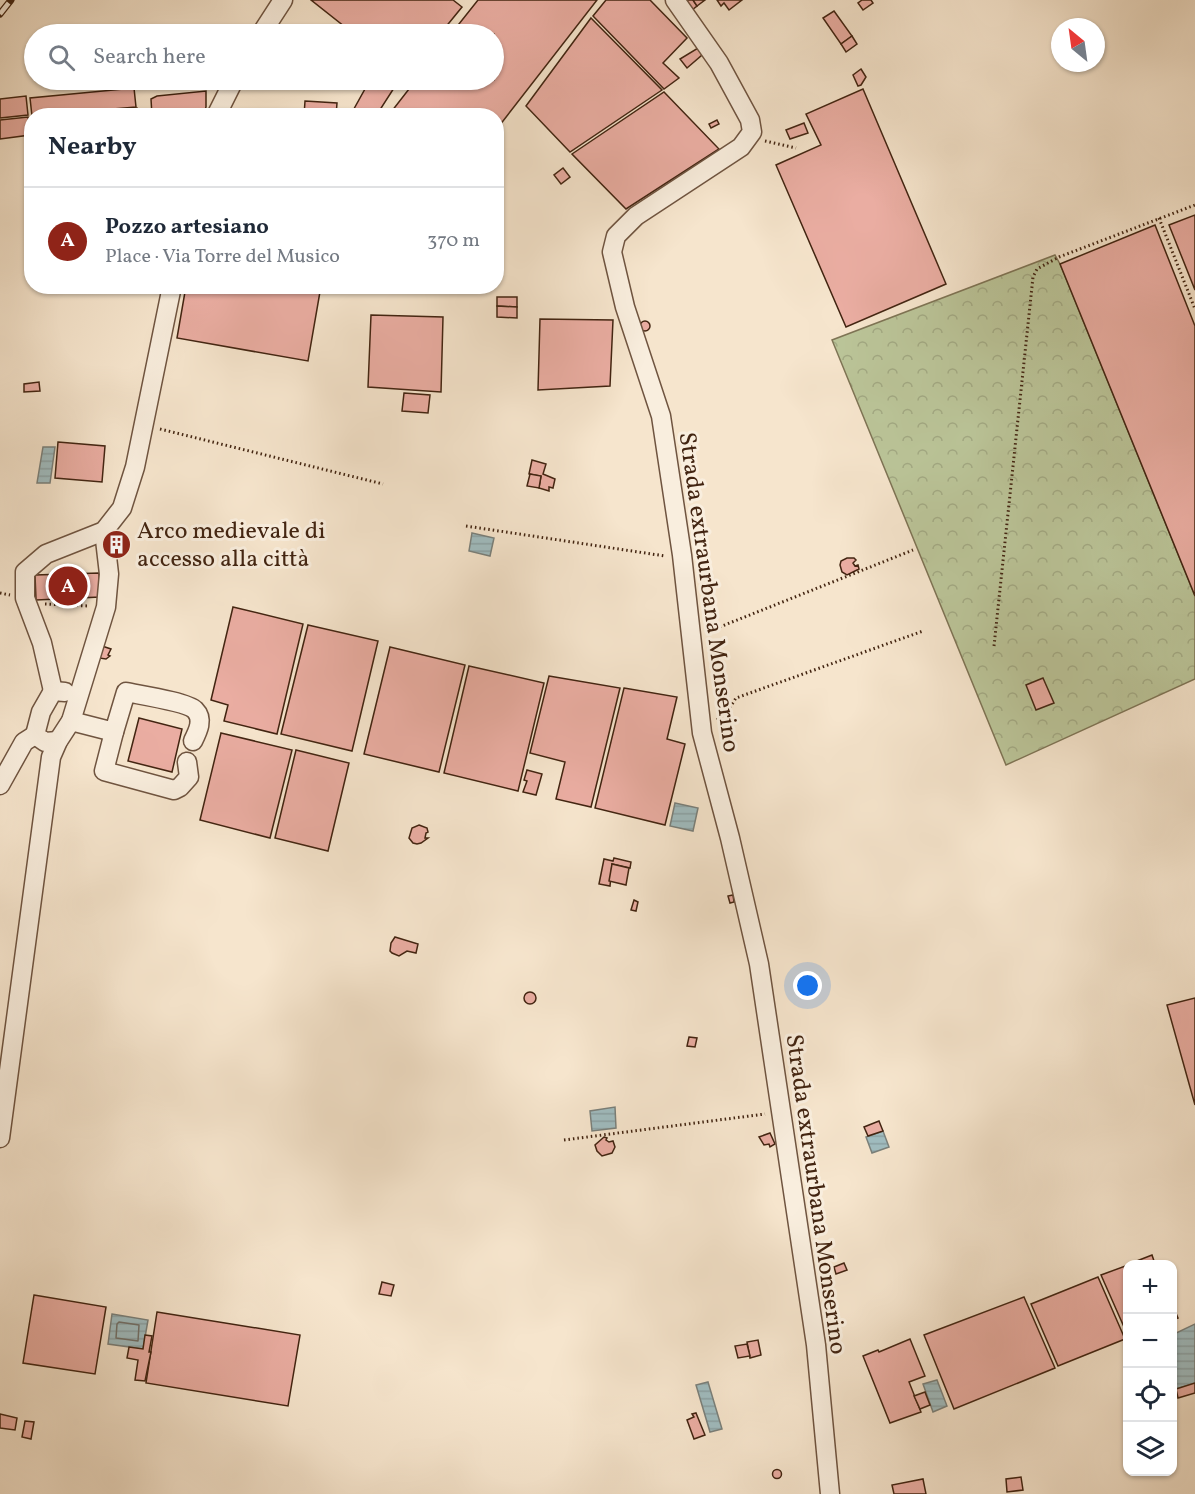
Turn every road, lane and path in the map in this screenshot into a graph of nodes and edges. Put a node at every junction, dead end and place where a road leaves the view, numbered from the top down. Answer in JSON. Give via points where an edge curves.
{"nodes":[{"id":1,"x":283,"y":0,"type":"edge"},
{"id":2,"x":675,"y":0,"type":"edge"},
{"id":3,"x":267,"y":24,"type":"edge"},
{"id":4,"x":229,"y":90,"type":"edge"},
{"id":5,"x":220,"y":108,"type":"edge"},
{"id":6,"x":752,"y":132,"type":"junction"},
{"id":7,"x":796,"y":148,"type":"dead end"},
{"id":8,"x":1195,"y":205,"type":"edge"},
{"id":9,"x":1159,"y":218,"type":"junction"},
{"id":10,"x":170,"y":294,"type":"edge"},
{"id":11,"x":1195,"y":309,"type":"edge"},
{"id":12,"x":143,"y":425,"type":"junction"},
{"id":13,"x":383,"y":484,"type":"dead end"},
{"id":14,"x":466,"y":526,"type":"dead end"},
{"id":15,"x":104,"y":531,"type":"junction"},
{"id":16,"x":914,"y":550,"type":"dead end"},
{"id":17,"x":682,"y":555,"type":"junction"},
{"id":18,"x":26,"y":598,"type":"junction"},
{"id":19,"x":106,"y":607,"type":"junction"},
{"id":20,"x":922,"y":631,"type":"dead end"},
{"id":21,"x":692,"y":639,"type":"junction"},
{"id":22,"x":994,"y":646,"type":"dead end"},
{"id":23,"x":53,"y":691,"type":"junction"},
{"id":24,"x":77,"y":699,"type":"junction"},
{"id":25,"x":71,"y":721,"type":"junction"},
{"id":26,"x":114,"y":732,"type":"junction"},
{"id":27,"x":702,"y":733,"type":"junction"},
{"id":28,"x":35,"y":735,"type":"junction"},
{"id":29,"x":58,"y":741,"type":"junction"},
{"id":30,"x":193,"y":741,"type":"dead end"},
{"id":31,"x":187,"y":762,"type":"dead end"},
{"id":32,"x":0,"y":785,"type":"edge"},
{"id":33,"x":781,"y":1112,"type":"junction"},
{"id":34,"x":0,"y":1138,"type":"edge"},
{"id":35,"x":564,"y":1140,"type":"dead end"},
{"id":36,"x":830,"y":1494,"type":"edge"}],
"edges":[{"from":1,"to":3,"type":"street"},
{"from":2,"to":6,"type":"street","via":[[719,63],[750,120]]},
{"from":4,"to":5,"type":"street"},
{"from":6,"to":7,"type":"path","via":[[758,140]]},
{"from":6,"to":17,"type":"street","name":"Strada extraurbana Monserino","via":[[741,147],[636,216],[616,236],[612,252],[625,307],[661,416]]},
{"from":8,"to":9,"type":"path"},
{"from":9,"to":11,"type":"path"},
{"from":9,"to":22,"type":"path","via":[[1045,264],[1033,278]]},
{"from":10,"to":12,"type":"street"},
{"from":12,"to":13,"type":"path"},
{"from":12,"to":15,"type":"street","via":[[122,508]]},
{"from":14,"to":17,"type":"path","via":[[662,556]]},
{"from":15,"to":18,"type":"street","via":[[46,554],[25,572]]},
{"from":15,"to":19,"type":"street","via":[[110,574]]},
{"from":16,"to":21,"type":"path"},
{"from":17,"to":21,"type":"street","name":"Strada extraurbana Monserino"},
{"from":18,"to":19,"type":"path","via":[[37,604]]},
{"from":18,"to":23,"type":"street"},
{"from":19,"to":24,"type":"street"},
{"from":20,"to":27,"type":"path","via":[[736,698],[727,712]]},
{"from":21,"to":27,"type":"street","name":"Strada extraurbana Monserino"},
{"from":23,"to":24,"type":"street","via":[[67,692]]},
{"from":23,"to":28,"type":"street","via":[[41,712]]},
{"from":24,"to":25,"type":"street"},
{"from":25,"to":26,"type":"street"},
{"from":25,"to":29,"type":"street"},
{"from":26,"to":30,"type":"street","via":[[126,692],[195,710],[200,726]]},
{"from":26,"to":31,"type":"street","via":[[104,771],[174,790],[189,777]]},
{"from":27,"to":33,"type":"street","name":"Strada extraurbana Monserino","via":[[759,964]]},
{"from":28,"to":29,"type":"street","via":[[45,742]]},
{"from":28,"to":32,"type":"street","via":[[24,742]]},
{"from":29,"to":34,"type":"street","via":[[51,757]]},
{"from":33,"to":35,"type":"path"},
{"from":33,"to":36,"type":"street","name":"Strada extraurbana Monserino","via":[[816,1345]]}]}
